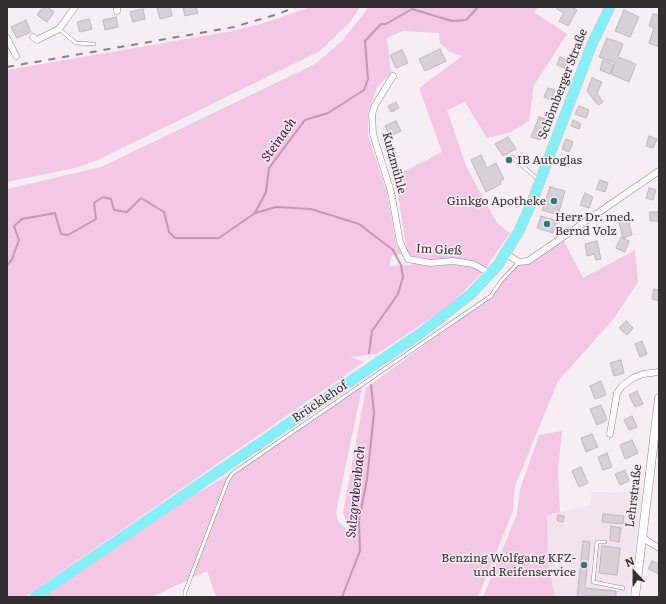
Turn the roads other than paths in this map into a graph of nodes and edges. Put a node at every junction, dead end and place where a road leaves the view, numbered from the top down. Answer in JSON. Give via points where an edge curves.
{"nodes":[{"id":1,"x":75,"y":7,"type":"edge"},
{"id":2,"x":610,"y":7,"type":"edge"},
{"id":3,"x":59,"y":29,"type":"junction"},
{"id":4,"x":33,"y":37,"type":"dead end"},
{"id":5,"x":7,"y":38,"type":"edge"},
{"id":6,"x":94,"y":44,"type":"dead end"},
{"id":7,"x":16,"y":56,"type":"dead end"},
{"id":8,"x":393,"y":76,"type":"dead end"},
{"id":9,"x":512,"y":158,"type":"dead end"},
{"id":10,"x":659,"y":170,"type":"edge"},
{"id":11,"x":540,"y":181,"type":"junction"},
{"id":12,"x":506,"y":254,"type":"junction"},
{"id":13,"x":408,"y":259,"type":"joint"},
{"id":14,"x":519,"y":262,"type":"junction"},
{"id":15,"x":491,"y":274,"type":"junction"},
{"id":16,"x":659,"y":372,"type":"edge"},
{"id":17,"x":659,"y":398,"type":"edge"},
{"id":18,"x":610,"y":434,"type":"dead end"},
{"id":19,"x":641,"y":537,"type":"junction"},
{"id":20,"x":605,"y":542,"type":"dead end"},
{"id":21,"x":659,"y":548,"type":"edge"},
{"id":22,"x":623,"y":588,"type":"dead end"},
{"id":23,"x":35,"y":597,"type":"edge"},
{"id":24,"x":185,"y":597,"type":"edge"},
{"id":25,"x":635,"y":597,"type":"edge"}],
"edges":[{"from":1,"to":3,"type":"street"},
{"from":2,"to":11,"type":"main road","name":"Schömberger Straße","via":[[592,44]]},
{"from":3,"to":4,"type":"street","via":[[37,40]]},
{"from":3,"to":6,"type":"lane","via":[[76,43]]},
{"from":5,"to":7,"type":"street"},
{"from":8,"to":13,"type":"street","name":"Kutzmühle","via":[[383,89],[372,114],[373,134],[391,192],[400,242]]},
{"from":9,"to":11,"type":"lane"},
{"from":10,"to":14,"type":"street","via":[[528,261]]},
{"from":11,"to":12,"type":"main road","name":"Schömberger Straße","via":[[519,231]]},
{"from":12,"to":14,"type":"street"},
{"from":12,"to":15,"type":"main road","name":"Schömberger Straße"},
{"from":13,"to":15,"type":"street","name":"Im Gieß","via":[[430,263],[453,260],[473,264]]},
{"from":14,"to":24,"type":"lane","name":"Brücklehof","via":[[491,296],[233,473]]},
{"from":15,"to":23,"type":"main road","name":"Schömberger Straße","via":[[448,314]]},
{"from":16,"to":18,"type":"street","via":[[633,378],[622,386],[617,393]]},
{"from":17,"to":19,"type":"street","name":"Lehrstraße"},
{"from":19,"to":21,"type":"street"},
{"from":19,"to":25,"type":"street","name":"Lehrstraße"},
{"from":20,"to":22,"type":"lane","via":[[597,542],[593,582]]}]}
